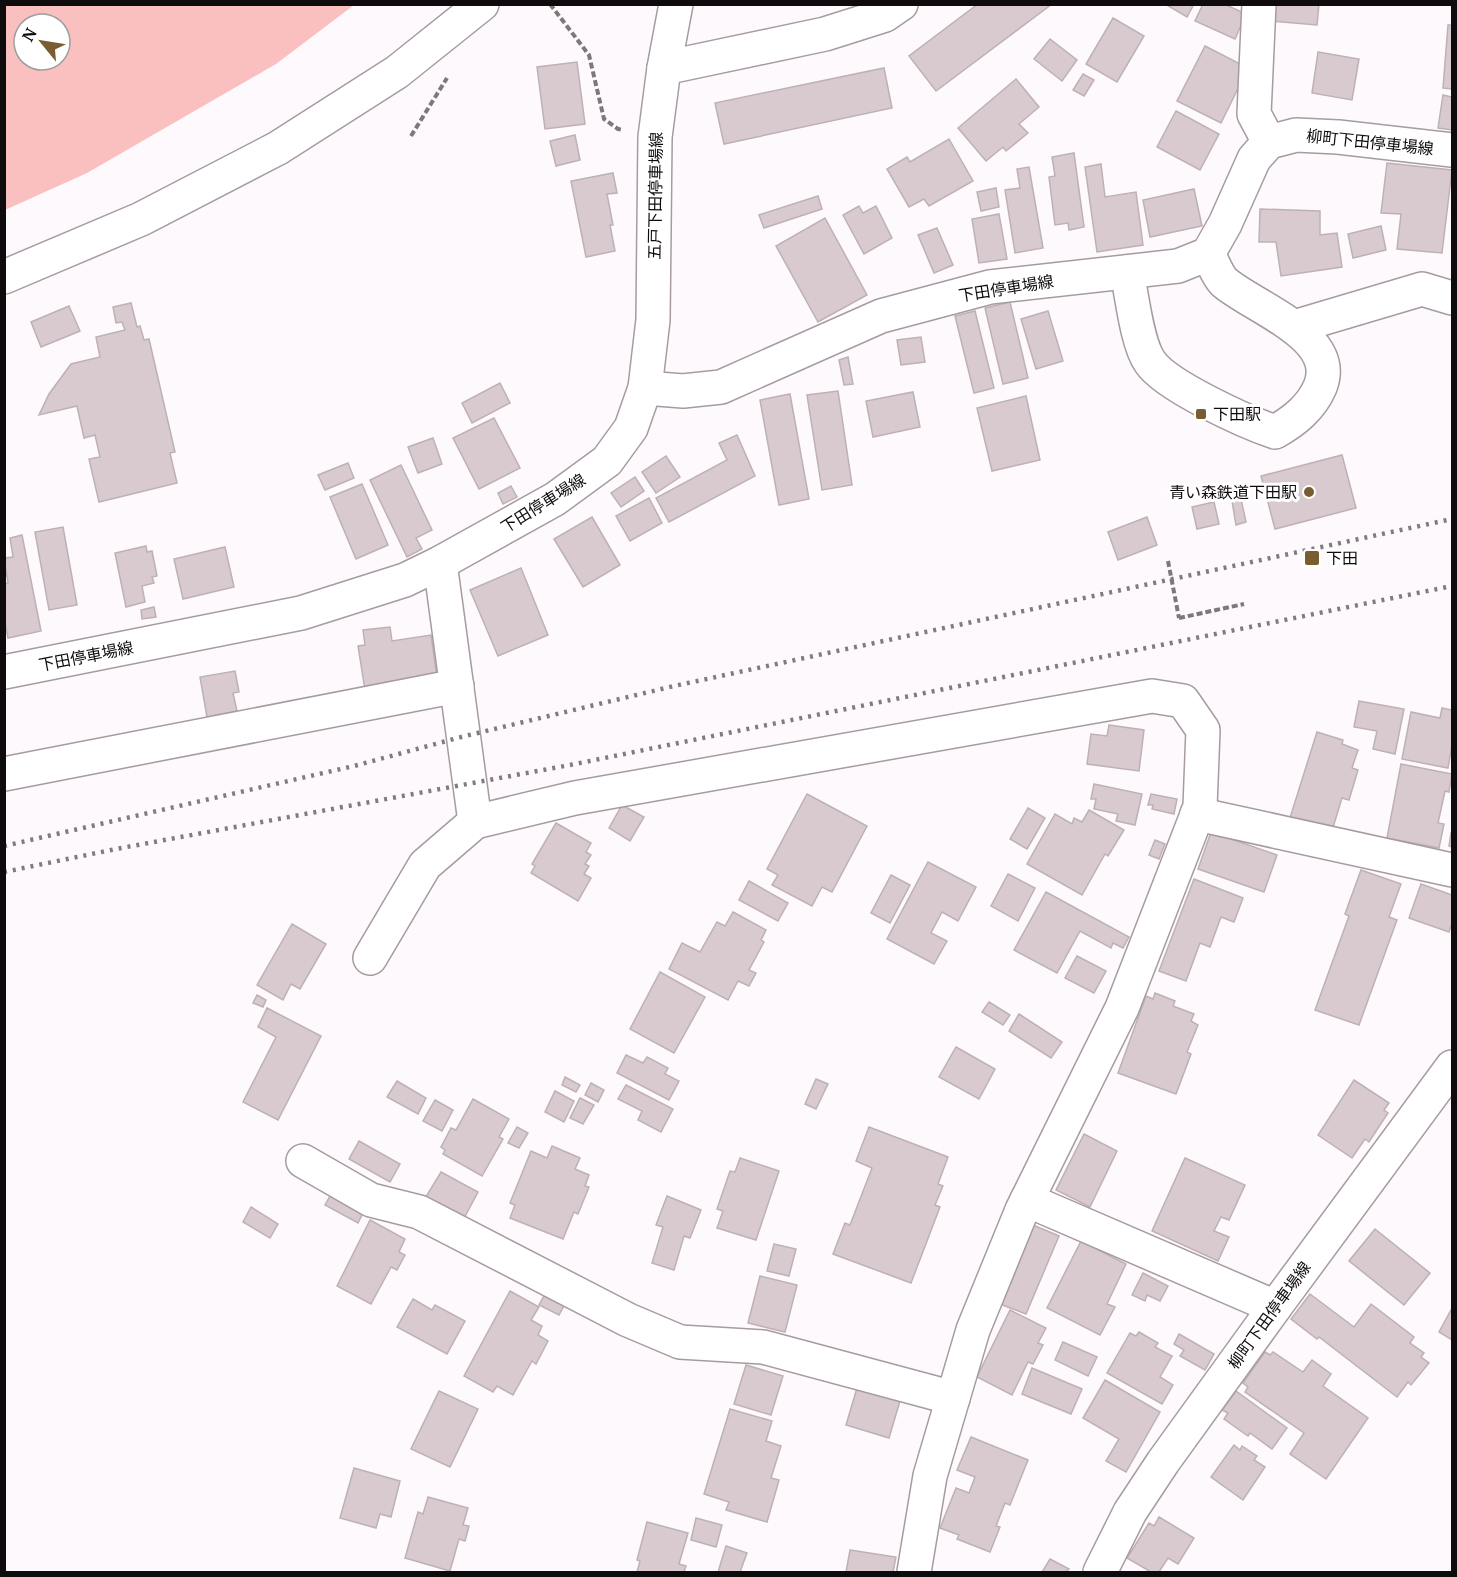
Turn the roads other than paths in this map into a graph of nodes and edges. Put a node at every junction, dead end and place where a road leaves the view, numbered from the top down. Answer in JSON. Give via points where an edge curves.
{"nodes":[{"id":1,"x":482,"y":4,"type":"edge"},
{"id":2,"x":676,"y":4,"type":"edge"},
{"id":3,"x":901,"y":4,"type":"edge"},
{"id":4,"x":1259,"y":4,"type":"edge"},
{"id":5,"x":861,"y":12,"type":"edge"},
{"id":6,"x":664,"y":68,"type":"junction"},
{"id":7,"x":1269,"y":142,"type":"junction"},
{"id":8,"x":1452,"y":150,"type":"edge"},
{"id":9,"x":1208,"y":254,"type":"junction"},
{"id":10,"x":1127,"y":272,"type":"junction"},
{"id":11,"x":4,"y":278,"type":"edge"},
{"id":12,"x":1452,"y":298,"type":"edge"},
{"id":13,"x":1294,"y":327,"type":"junction"},
{"id":14,"x":645,"y":388,"type":"junction"},
{"id":15,"x":440,"y":563,"type":"junction"},
{"id":16,"x":4,"y":672,"type":"edge"},
{"id":17,"x":457,"y":686,"type":"junction"},
{"id":18,"x":4,"y":774,"type":"edge"},
{"id":19,"x":1197,"y":814,"type":"junction"},
{"id":20,"x":475,"y":822,"type":"junction"},
{"id":21,"x":1452,"y":870,"type":"edge"},
{"id":22,"x":370,"y":958,"type":"dead end"},
{"id":23,"x":1452,"y":1067,"type":"edge"},
{"id":24,"x":303,"y":1161,"type":"dead end"},
{"id":25,"x":1027,"y":1200,"type":"junction"},
{"id":26,"x":1275,"y":1307,"type":"junction"},
{"id":27,"x":953,"y":1398,"type":"junction"},
{"id":28,"x":914,"y":1572,"type":"edge"},
{"id":29,"x":1100,"y":1572,"type":"edge"}],
"edges":[{"from":1,"to":11,"type":"street","via":[[397,72],[278,148],[141,219]]},
{"from":2,"to":6,"type":"street","name":"五戸下田停車場線"},
{"from":3,"to":5,"type":"street","via":[[885,15]]},
{"from":4,"to":7,"type":"street","via":[[1254,114]]},
{"from":5,"to":6,"type":"street","via":[[825,34]]},
{"from":6,"to":14,"type":"street","name":"五戸下田停車場線","via":[[655,137],[653,320]]},
{"from":7,"to":8,"type":"street","name":"柳町下田停車場線","via":[[1296,135]]},
{"from":7,"to":9,"type":"street","via":[[1254,159]]},
{"from":9,"to":10,"type":"street","name":"下田停車場線","via":[[1178,266]]},
{"from":9,"to":13,"type":"street","via":[[1223,281]]},
{"from":10,"to":13,"type":"street","via":[[1142,348],[1150,363],[1164,377],[1248,423],[1275,432],[1305,411],[1323,378],[1311,341]]},
{"from":10,"to":14,"type":"street","name":"下田停車場線","via":[[990,287],[939,299],[881,316],[722,387],[683,391]]},
{"from":12,"to":13,"type":"street","via":[[1422,289]]},
{"from":14,"to":15,"type":"street","name":"下田停車場線","via":[[631,428],[607,461],[555,499]]},
{"from":15,"to":16,"type":"street","name":"下田停車場線","via":[[405,580],[301,613]]},
{"from":15,"to":17,"type":"street"},
{"from":17,"to":18,"type":"street"},
{"from":17,"to":20,"type":"street"},
{"from":19,"to":20,"type":"street","via":[[1203,730],[1183,701],[1152,696],[575,798]]},
{"from":19,"to":21,"type":"street"},
{"from":19,"to":25,"type":"street","via":[[1122,1008]]},
{"from":20,"to":22,"type":"street","via":[[424,865]]},
{"from":23,"to":26,"type":"street","name":"柳町下田停車場線"},
{"from":24,"to":27,"type":"street","via":[[371,1200],[419,1212],[628,1320],[680,1342],[763,1347]]},
{"from":25,"to":26,"type":"street"},
{"from":25,"to":27,"type":"street","via":[[973,1330]]},
{"from":26,"to":29,"type":"street","name":"柳町下田停車場線","via":[[1163,1462],[1130,1512]]},
{"from":27,"to":28,"type":"street","via":[[930,1476]]}]}
